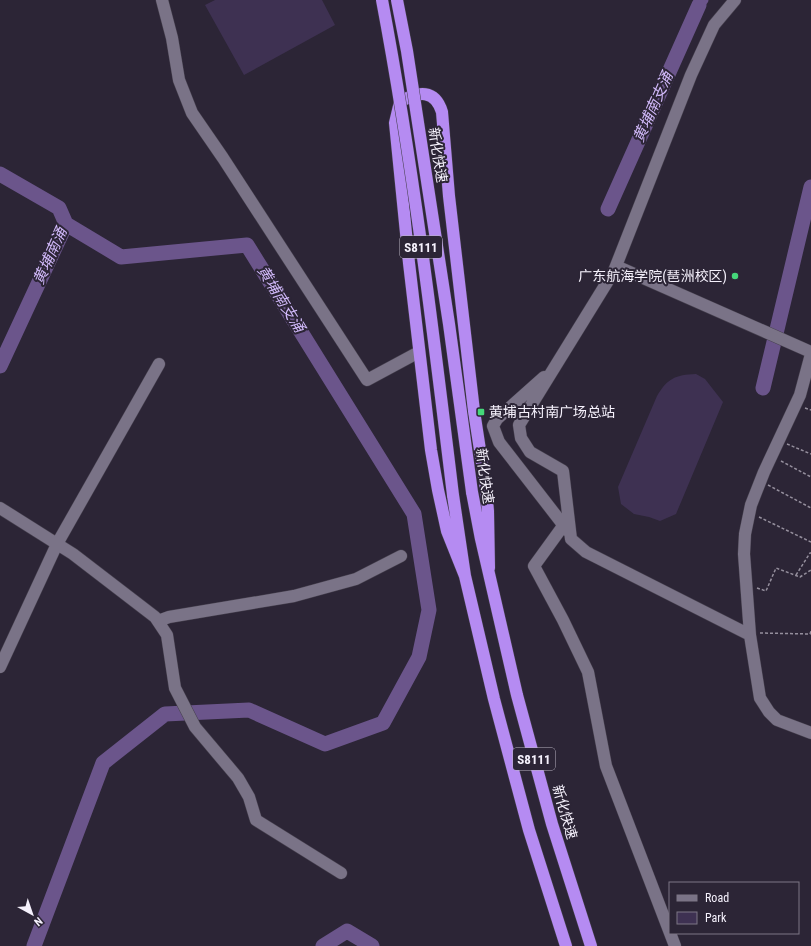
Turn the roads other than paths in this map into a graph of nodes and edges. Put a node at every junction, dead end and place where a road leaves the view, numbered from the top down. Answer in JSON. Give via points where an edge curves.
{"nodes":[{"id":1,"x":162,"y":0,"type":"edge"},
{"id":2,"x":382,"y":0,"type":"edge"},
{"id":3,"x":397,"y":0,"type":"edge"},
{"id":4,"x":735,"y":0,"type":"edge"},
{"id":5,"x":616,"y":266,"type":"junction"},
{"id":6,"x":419,"y":352,"type":"junction"},
{"id":7,"x":811,"y":353,"type":"edge"},
{"id":8,"x":159,"y":364,"type":"dead end"},
{"id":9,"x":554,"y":368,"type":"junction"},
{"id":10,"x":0,"y":508,"type":"edge"},
{"id":11,"x":567,"y":530,"type":"junction"},
{"id":12,"x":57,"y":544,"type":"junction"},
{"id":13,"x":401,"y":556,"type":"dead end"},
{"id":14,"x":489,"y":568,"type":"junction"},
{"id":15,"x":465,"y":576,"type":"junction"},
{"id":16,"x":158,"y":621,"type":"junction"},
{"id":17,"x":750,"y":634,"type":"junction"},
{"id":18,"x":0,"y":667,"type":"edge"},
{"id":19,"x":811,"y":733,"type":"edge"},
{"id":20,"x":341,"y":873,"type":"dead end"},
{"id":21,"x":669,"y":930,"type":"edge"},
{"id":22,"x":670,"y":934,"type":"edge"},
{"id":23,"x":566,"y":946,"type":"edge"},
{"id":24,"x":591,"y":946,"type":"edge"},
{"id":25,"x":675,"y":946,"type":"edge"}],
"edges":[{"from":1,"to":6,"type":"street","via":[[180,80],[192,113],[367,380]]},
{"from":2,"to":15,"type":"highway","number":"S8111","bridge":true,"via":[[398,84]]},
{"from":3,"to":14,"type":"highway","name":"新化快速","number":"S8111","bridge":true,"via":[[449,324],[472,492]]},
{"from":4,"to":5,"type":"street","via":[[714,25],[691,76]]},
{"from":5,"to":7,"type":"street"},
{"from":5,"to":9,"type":"street"},
{"from":6,"to":14,"type":"highway","via":[[395,123],[400,102],[411,95],[423,94],[435,99],[442,112],[473,404],[486,489]]},
{"from":6,"to":15,"type":"highway","via":[[438,490],[449,538]]},
{"from":7,"to":17,"type":"street","via":[[800,395],[760,481],[745,534]]},
{"from":8,"to":12,"type":"street"},
{"from":9,"to":11,"type":"street","via":[[519,426],[521,438],[530,452],[563,471]]},
{"from":9,"to":11,"type":"street","via":[[497,419],[493,426],[499,442]]},
{"from":10,"to":12,"type":"street"},
{"from":11,"to":17,"type":"street","via":[[571,539],[586,552]]},
{"from":11,"to":21,"type":"street","via":[[534,566],[588,672],[606,766]]},
{"from":12,"to":16,"type":"street"},
{"from":12,"to":18,"type":"street"},
{"from":13,"to":16,"type":"street","via":[[356,579],[294,596]]},
{"from":14,"to":24,"type":"highway","name":"新化快速","number":"S8111","via":[[516,695],[552,824]]},
{"from":15,"to":23,"type":"highway","number":"S8111","via":[[505,745]]},
{"from":16,"to":20,"type":"street","via":[[167,635],[174,688],[195,727],[238,778],[249,797],[256,820]]},
{"from":17,"to":19,"type":"street","via":[[760,698],[777,720]]},
{"from":22,"to":25,"type":"street"}]}
